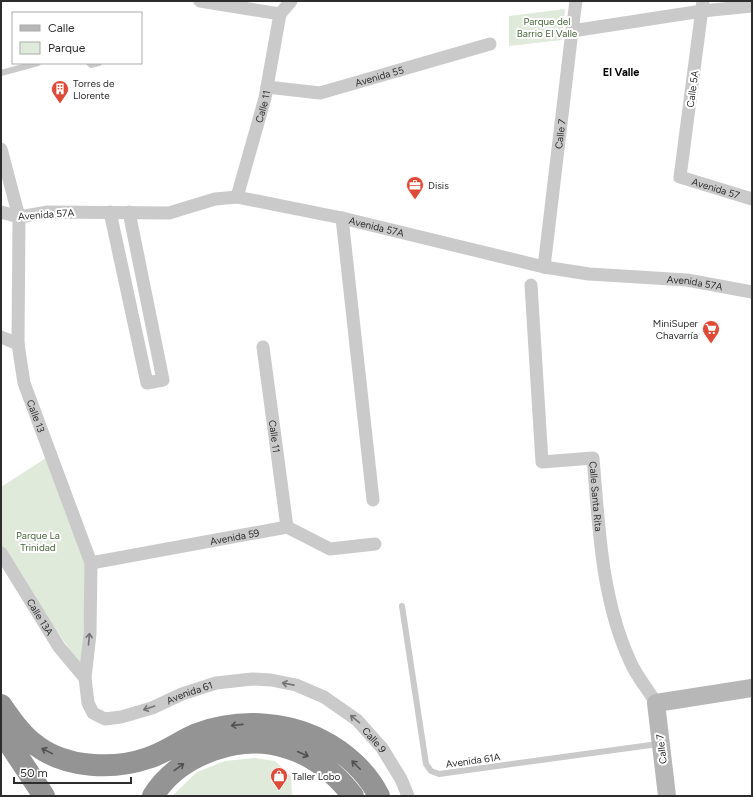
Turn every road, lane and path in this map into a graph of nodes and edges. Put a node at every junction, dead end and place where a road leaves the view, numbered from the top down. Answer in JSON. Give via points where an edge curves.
{"nodes":[{"id":1,"x":200,"y":1,"type":"edge"},
{"id":2,"x":290,"y":1,"type":"edge"},
{"id":3,"x":576,"y":1,"type":"edge"},
{"id":4,"x":702,"y":6,"type":"edge"},
{"id":5,"x":752,"y":6,"type":"edge"},
{"id":6,"x":280,"y":14,"type":"junction"},
{"id":7,"x":572,"y":31,"type":"junction"},
{"id":8,"x":490,"y":44,"type":"dead end"},
{"id":9,"x":34,"y":64,"type":"edge"},
{"id":10,"x":1,"y":73,"type":"edge"},
{"id":11,"x":267,"y":87,"type":"junction"},
{"id":12,"x":1,"y":149,"type":"edge"},
{"id":13,"x":680,"y":177,"type":"joint"},
{"id":14,"x":237,"y":196,"type":"junction"},
{"id":15,"x":752,"y":199,"type":"edge"},
{"id":16,"x":1,"y":212,"type":"edge"},
{"id":17,"x":110,"y":212,"type":"junction"},
{"id":18,"x":129,"y":212,"type":"junction"},
{"id":19,"x":19,"y":217,"type":"junction"},
{"id":20,"x":342,"y":218,"type":"junction"},
{"id":21,"x":544,"y":267,"type":"junction"},
{"id":22,"x":531,"y":285,"type":"dead end"},
{"id":23,"x":752,"y":292,"type":"edge"},
{"id":24,"x":1,"y":337,"type":"edge"},
{"id":25,"x":18,"y":344,"type":"junction"},
{"id":26,"x":263,"y":347,"type":"dead end"},
{"id":27,"x":373,"y":500,"type":"dead end"},
{"id":28,"x":287,"y":527,"type":"junction"},
{"id":29,"x":375,"y":544,"type":"dead end"},
{"id":30,"x":1,"y":553,"type":"edge"},
{"id":31,"x":90,"y":563,"type":"junction"},
{"id":32,"x":402,"y":606,"type":"dead end"},
{"id":33,"x":85,"y":678,"type":"junction"},
{"id":34,"x":752,"y":688,"type":"edge"},
{"id":35,"x":324,"y":697,"type":"joint"},
{"id":36,"x":656,"y":703,"type":"junction"},
{"id":37,"x":1,"y":705,"type":"edge"},
{"id":38,"x":1,"y":731,"type":"edge"},
{"id":39,"x":660,"y":744,"type":"junction"},
{"id":40,"x":379,"y":794,"type":"edge"},
{"id":41,"x":44,"y":796,"type":"edge"},
{"id":42,"x":153,"y":796,"type":"edge"},
{"id":43,"x":353,"y":796,"type":"edge"},
{"id":44,"x":408,"y":796,"type":"edge"},
{"id":45,"x":667,"y":796,"type":"edge"}],
"edges":[{"from":1,"to":6,"type":"street"},
{"from":2,"to":6,"type":"street"},
{"from":3,"to":7,"type":"street","name":"Calle 7"},
{"from":4,"to":5,"type":"street"},
{"from":4,"to":7,"type":"street"},
{"from":4,"to":13,"type":"street","name":"Calle 5A"},
{"from":6,"to":11,"type":"street","name":"Calle 11"},
{"from":7,"to":21,"type":"street","name":"Calle 7"},
{"from":8,"to":11,"type":"street","name":"Avenida 55","via":[[320,93]]},
{"from":9,"to":10,"type":"lane"},
{"from":11,"to":14,"type":"street","name":"Calle 11"},
{"from":12,"to":19,"type":"street","name":"Calle 13"},
{"from":13,"to":15,"type":"street","name":"Avenida 57"},
{"from":14,"to":18,"type":"street","name":"Avenida 57A","via":[[169,213]]},
{"from":14,"to":20,"type":"street","name":"Avenida 57A"},
{"from":16,"to":19,"type":"street","name":"Avenida 57A"},
{"from":17,"to":18,"type":"street","name":"Avenida 57A"},
{"from":17,"to":18,"type":"street","via":[[147,384],[163,380]]},
{"from":17,"to":19,"type":"street","name":"Avenida 57A","via":[[48,212]]},
{"from":19,"to":25,"type":"street","name":"Calle 13"},
{"from":20,"to":21,"type":"street","name":"Avenida 57A"},
{"from":20,"to":27,"type":"street"},
{"from":21,"to":23,"type":"street","name":"Avenida 57A","via":[[589,274],[687,280]]},
{"from":22,"to":36,"type":"street","name":"Calle Santa Rita","via":[[542,462],[593,458],[604,572],[615,622],[630,663]]},
{"from":24,"to":25,"type":"street"},
{"from":25,"to":31,"type":"street","name":"Calle 13","via":[[24,383]]},
{"from":26,"to":28,"type":"street","name":"Calle 11"},
{"from":28,"to":29,"type":"street","via":[[330,549]]},
{"from":28,"to":31,"type":"street","name":"Avenida 59"},
{"from":30,"to":33,"type":"street","name":"Calle 13A","via":[[59,647]]},
{"from":33,"to":31,"type":"street","name":"Calle 13","one_way":true,"via":[[90,634]]},
{"from":32,"to":39,"type":"lane","name":"Avenida 61A","via":[[426,764],[431,771],[439,774]]},
{"from":35,"to":33,"type":"street","name":"Avenida 61","one_way":true,"via":[[296,685],[271,680],[245,680],[216,683],[182,694],[152,708],[121,718],[105,719],[93,713],[88,703]]},
{"from":34,"to":36,"type":"street"},
{"from":44,"to":35,"type":"street","name":"Calle 9","one_way":true,"via":[[382,748],[357,720]]},
{"from":36,"to":39,"type":"street","name":"Calle 7"},
{"from":40,"to":37,"type":"highway","one_way":true,"via":[[359,768],[340,752],[318,738],[288,728],[263,724],[226,726],[198,734],[138,762],[99,765],[72,761],[43,750],[28,738]]},
{"from":38,"to":41,"type":"highway"},
{"from":39,"to":45,"type":"street","name":"Calle 7"},
{"from":42,"to":43,"type":"highway","one_way":true,"via":[[167,778],[189,761],[228,746],[260,744],[287,747],[309,757],[336,777]]}]}
